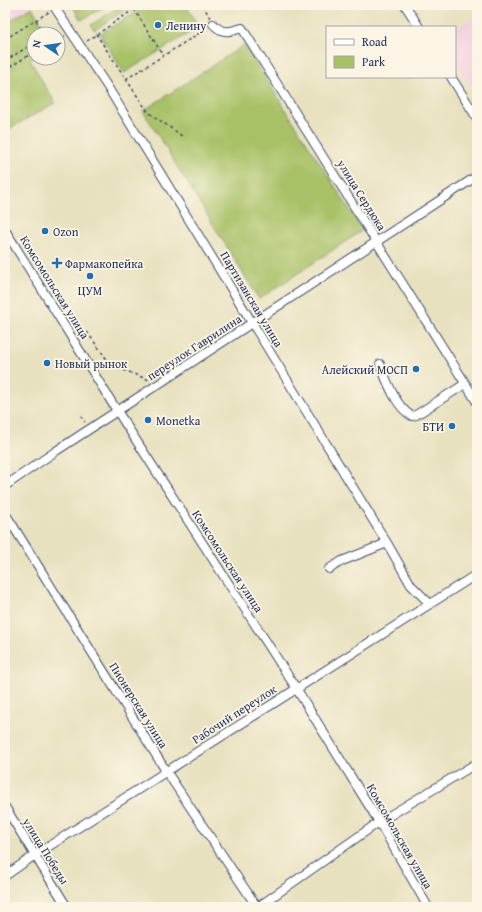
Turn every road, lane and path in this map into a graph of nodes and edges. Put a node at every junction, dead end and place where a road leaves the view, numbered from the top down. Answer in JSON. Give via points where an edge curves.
{"nodes":[{"id":1,"x":140,"y":5,"type":"edge"},
{"id":2,"x":203,"y":5,"type":"edge"},
{"id":3,"x":405,"y":5,"type":"edge"},
{"id":4,"x":54,"y":7,"type":"edge"},
{"id":5,"x":134,"y":9,"type":"junction"},
{"id":6,"x":36,"y":20,"type":"junction"},
{"id":7,"x":213,"y":24,"type":"junction"},
{"id":8,"x":39,"y":26,"type":"edge"},
{"id":9,"x":418,"y":26,"type":"edge"},
{"id":10,"x":96,"y":34,"type":"junction"},
{"id":11,"x":5,"y":39,"type":"edge"},
{"id":12,"x":80,"y":45,"type":"junction"},
{"id":13,"x":26,"y":48,"type":"edge"},
{"id":14,"x":163,"y":55,"type":"junction"},
{"id":15,"x":26,"y":57,"type":"edge"},
{"id":16,"x":5,"y":61,"type":"edge"},
{"id":17,"x":5,"y":70,"type":"edge"},
{"id":18,"x":452,"y":78,"type":"edge"},
{"id":19,"x":126,"y":79,"type":"junction"},
{"id":20,"x":477,"y":118,"type":"edge"},
{"id":21,"x":182,"y":136,"type":"dead end"},
{"id":22,"x":477,"y":176,"type":"edge"},
{"id":23,"x":5,"y":230,"type":"edge"},
{"id":24,"x":8,"y":240,"type":"edge"},
{"id":25,"x":377,"y":241,"type":"junction"},
{"id":26,"x":252,"y":324,"type":"junction"},
{"id":27,"x":88,"y":332,"type":"dead end"},
{"id":28,"x":380,"y":364,"type":"dead end"},
{"id":29,"x":151,"y":381,"type":"dead end"},
{"id":30,"x":466,"y":384,"type":"junction"},
{"id":31,"x":477,"y":402,"type":"edge"},
{"id":32,"x":118,"y":411,"type":"junction"},
{"id":33,"x":80,"y":416,"type":"dead end"},
{"id":34,"x":86,"y":424,"type":"dead end"},
{"id":35,"x":5,"y":486,"type":"edge"},
{"id":36,"x":5,"y":513,"type":"edge"},
{"id":37,"x":387,"y":543,"type":"junction"},
{"id":38,"x":329,"y":569,"type":"dead end"},
{"id":39,"x":477,"y":574,"type":"edge"},
{"id":40,"x":430,"y":604,"type":"junction"},
{"id":41,"x":296,"y":688,"type":"junction"},
{"id":42,"x":477,"y":763,"type":"edge"},
{"id":43,"x":166,"y":771,"type":"junction"},
{"id":44,"x":5,"y":807,"type":"edge"},
{"id":45,"x":379,"y":822,"type":"junction"},
{"id":46,"x":35,"y":855,"type":"junction"},
{"id":47,"x":5,"y":876,"type":"edge"},
{"id":48,"x":67,"y":907,"type":"edge"},
{"id":49,"x":258,"y":907,"type":"edge"},
{"id":50,"x":428,"y":907,"type":"edge"}],
"edges":[{"from":1,"to":5,"type":"path"},
{"from":2,"to":7,"type":"path"},
{"from":3,"to":9,"type":"street"},
{"from":4,"to":6,"type":"path"},
{"from":4,"to":12,"type":"street","name":"Партизанская улица"},
{"from":5,"to":10,"type":"path"},
{"from":5,"to":14,"type":"path"},
{"from":6,"to":8,"type":"path"},
{"from":6,"to":11,"type":"path"},
{"from":7,"to":14,"type":"path"},
{"from":7,"to":25,"type":"street","name":"улица Сердюка","via":[[218,30],[230,32],[242,28]]},
{"from":10,"to":12,"type":"path"},
{"from":10,"to":19,"type":"path"},
{"from":12,"to":26,"type":"street","name":"Партизанская улица"},
{"from":13,"to":16,"type":"path"},
{"from":14,"to":19,"type":"path"},
{"from":15,"to":17,"type":"path"},
{"from":18,"to":20,"type":"street"},
{"from":19,"to":21,"type":"path","via":[[148,112]]},
{"from":22,"to":25,"type":"street","name":"переулок Гаврилина"},
{"from":23,"to":24,"type":"street","name":"Комсомольская улица"},
{"from":24,"to":32,"type":"street","name":"Комсомольская улица"},
{"from":25,"to":26,"type":"street","name":"переулок Гаврилина"},
{"from":25,"to":30,"type":"street","name":"улица Сердюка"},
{"from":26,"to":32,"type":"street","name":"переулок Гаврилина"},
{"from":26,"to":37,"type":"street","name":"Партизанская улица"},
{"from":27,"to":29,"type":"path","via":[[111,365]]},
{"from":28,"to":30,"type":"street","via":[[390,391],[412,416]]},
{"from":30,"to":31,"type":"street","name":"улица Сердюка"},
{"from":32,"to":35,"type":"street","name":"переулок Гаврилина"},
{"from":32,"to":41,"type":"street","name":"Комсомольская улица"},
{"from":33,"to":34,"type":"path"},
{"from":36,"to":43,"type":"street","name":"Пионерская улица"},
{"from":37,"to":38,"type":"street"},
{"from":37,"to":40,"type":"street","name":"Партизанская улица","via":[[411,585]]},
{"from":39,"to":40,"type":"street","name":"Рабочий переулок"},
{"from":40,"to":41,"type":"street","name":"Рабочий переулок"},
{"from":41,"to":43,"type":"street","name":"Рабочий переулок"},
{"from":41,"to":45,"type":"street","name":"Комсомольская улица"},
{"from":42,"to":45,"type":"street"},
{"from":43,"to":46,"type":"street","name":"Рабочий переулок"},
{"from":43,"to":49,"type":"street","name":"Пионерская улица"},
{"from":44,"to":46,"type":"street","name":"улица Победы"},
{"from":45,"to":49,"type":"street"},
{"from":45,"to":50,"type":"street","name":"Комсомольская улица"},
{"from":46,"to":47,"type":"street","name":"Рабочий переулок"},
{"from":46,"to":48,"type":"street","name":"улица Победы"}]}
